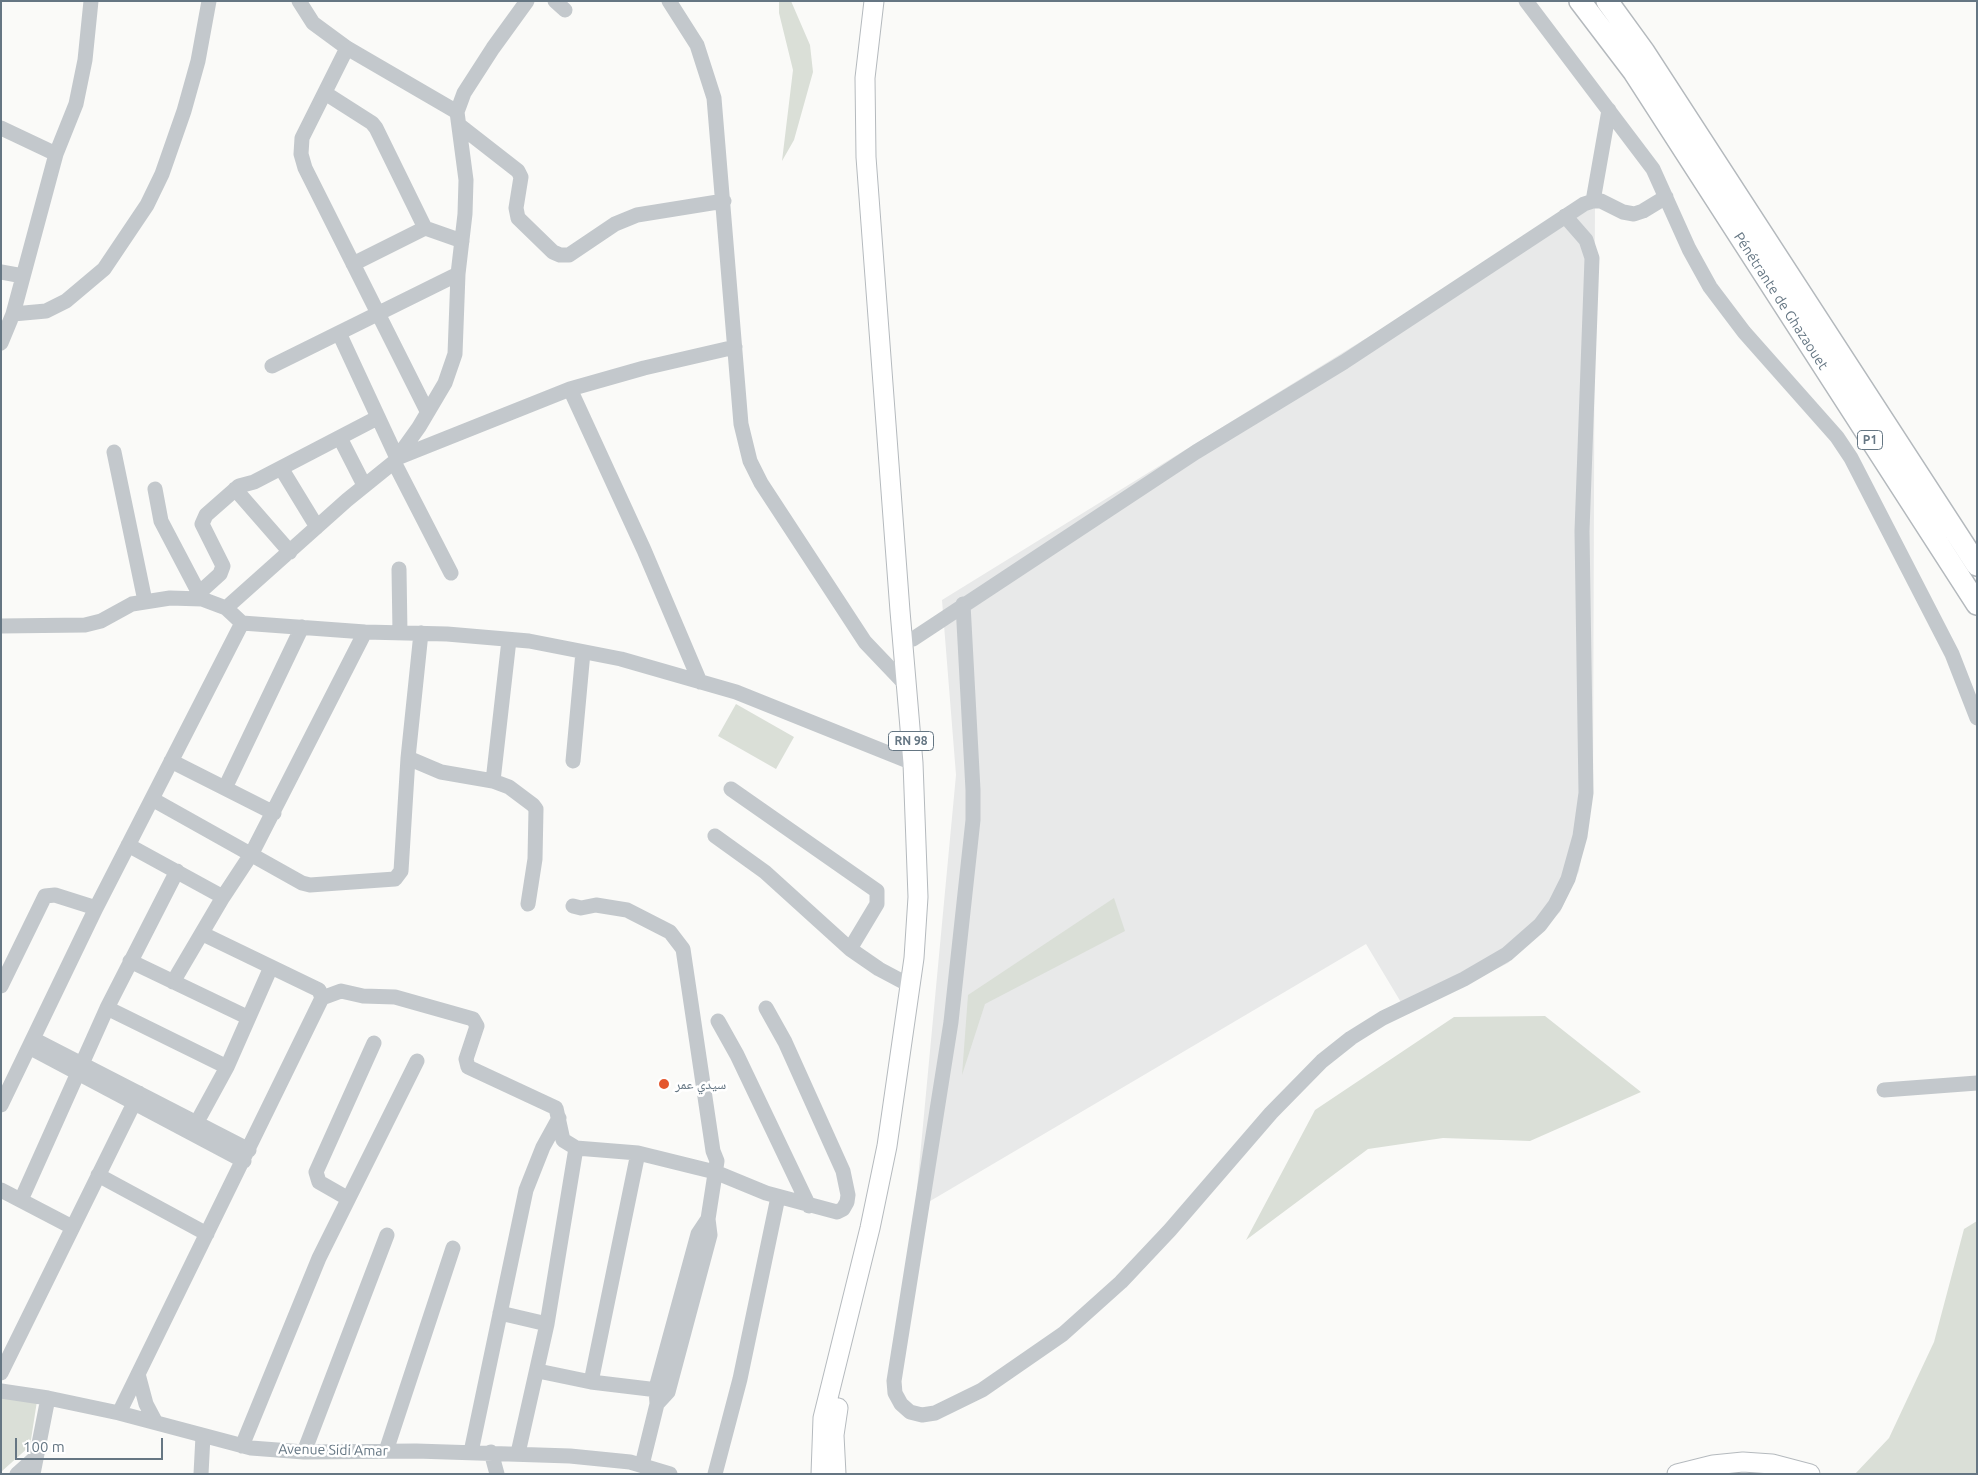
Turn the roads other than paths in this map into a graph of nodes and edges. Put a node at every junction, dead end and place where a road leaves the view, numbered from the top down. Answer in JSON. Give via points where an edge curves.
{"nodes":[{"id":1,"x":91,"y":1,"type":"edge"},
{"id":2,"x":209,"y":1,"type":"edge"},
{"id":3,"x":299,"y":1,"type":"edge"},
{"id":4,"x":527,"y":1,"type":"edge"},
{"id":5,"x":669,"y":1,"type":"edge"},
{"id":6,"x":874,"y":1,"type":"edge"},
{"id":7,"x":883,"y":1,"type":"edge"},
{"id":8,"x":1526,"y":1,"type":"edge"},
{"id":9,"x":1580,"y":1,"type":"edge"},
{"id":10,"x":1607,"y":1,"type":"edge"},
{"id":11,"x":348,"y":48,"type":"junction"},
{"id":12,"x":324,"y":93,"type":"junction"},
{"id":13,"x":1609,"y":110,"type":"junction"},
{"id":14,"x":458,"y":118,"type":"junction"},
{"id":15,"x":1,"y":128,"type":"edge"},
{"id":16,"x":56,"y":154,"type":"junction"},
{"id":17,"x":1666,"y":197,"type":"junction"},
{"id":18,"x":724,"y":201,"type":"junction"},
{"id":19,"x":1593,"y":201,"type":"junction"},
{"id":20,"x":1565,"y":216,"type":"junction"},
{"id":21,"x":425,"y":228,"type":"junction"},
{"id":22,"x":462,"y":241,"type":"junction"},
{"id":23,"x":353,"y":264,"type":"junction"},
{"id":24,"x":1772,"y":270,"type":"junction"},
{"id":25,"x":1,"y":272,"type":"edge"},
{"id":26,"x":458,"y":274,"type":"junction"},
{"id":27,"x":23,"y":276,"type":"junction"},
{"id":28,"x":377,"y":313,"type":"junction"},
{"id":29,"x":13,"y":314,"type":"junction"},
{"id":30,"x":339,"y":333,"type":"junction"},
{"id":31,"x":1,"y":343,"type":"edge"},
{"id":32,"x":735,"y":347,"type":"junction"},
{"id":33,"x":272,"y":366,"type":"dead end"},
{"id":34,"x":570,"y":390,"type":"junction"},
{"id":35,"x":427,"y":411,"type":"junction"},
{"id":36,"x":377,"y":418,"type":"junction"},
{"id":37,"x":340,"y":438,"type":"junction"},
{"id":38,"x":114,"y":452,"type":"dead end"},
{"id":39,"x":396,"y":460,"type":"junction"},
{"id":40,"x":281,"y":468,"type":"junction"},
{"id":41,"x":364,"y":485,"type":"junction"},
{"id":42,"x":155,"y":488,"type":"dead end"},
{"id":43,"x":234,"y":489,"type":"junction"},
{"id":44,"x":317,"y":527,"type":"junction"},
{"id":45,"x":290,"y":552,"type":"junction"},
{"id":46,"x":1977,"y":565,"type":"edge"},
{"id":47,"x":399,"y":569,"type":"dead end"},
{"id":48,"x":451,"y":573,"type":"dead end"},
{"id":49,"x":201,"y":596,"type":"junction"},
{"id":50,"x":145,"y":601,"type":"junction"},
{"id":51,"x":963,"y":604,"type":"junction"},
{"id":52,"x":1977,"y":604,"type":"edge"},
{"id":53,"x":234,"y":611,"type":"junction"},
{"id":54,"x":1,"y":626,"type":"edge"},
{"id":55,"x":302,"y":627,"type":"junction"},
{"id":56,"x":365,"y":632,"type":"junction"},
{"id":57,"x":400,"y":633,"type":"junction"},
{"id":58,"x":421,"y":634,"type":"junction"},
{"id":59,"x":913,"y":638,"type":"junction"},
{"id":60,"x":509,"y":640,"type":"junction"},
{"id":61,"x":582,"y":652,"type":"junction"},
{"id":62,"x":700,"y":682,"type":"junction"},
{"id":63,"x":906,"y":685,"type":"junction"},
{"id":64,"x":1977,"y":718,"type":"edge"},
{"id":65,"x":912,"y":743,"type":"junction"},
{"id":66,"x":891,"y":754,"type":"junction"},
{"id":67,"x":408,"y":758,"type":"junction"},
{"id":68,"x":171,"y":761,"type":"junction"},
{"id":69,"x":573,"y":761,"type":"dead end"},
{"id":70,"x":913,"y":763,"type":"junction"},
{"id":71,"x":492,"y":781,"type":"junction"},
{"id":72,"x":225,"y":788,"type":"junction"},
{"id":73,"x":731,"y":789,"type":"dead end"},
{"id":74,"x":152,"y":798,"type":"junction"},
{"id":75,"x":274,"y":813,"type":"junction"},
{"id":76,"x":716,"y":836,"type":"dead end"},
{"id":77,"x":128,"y":845,"type":"junction"},
{"id":78,"x":252,"y":853,"type":"junction"},
{"id":79,"x":176,"y":871,"type":"junction"},
{"id":80,"x":223,"y":897,"type":"junction"},
{"id":81,"x":528,"y":904,"type":"dead end"},
{"id":82,"x":573,"y":906,"type":"dead end"},
{"id":83,"x":96,"y":908,"type":"junction"},
{"id":84,"x":203,"y":934,"type":"junction"},
{"id":85,"x":850,"y":949,"type":"junction"},
{"id":86,"x":130,"y":961,"type":"junction"},
{"id":87,"x":271,"y":967,"type":"junction"},
{"id":88,"x":173,"y":982,"type":"junction"},
{"id":89,"x":1,"y":986,"type":"edge"},
{"id":90,"x":911,"y":986,"type":"junction"},
{"id":91,"x":322,"y":998,"type":"junction"},
{"id":92,"x":107,"y":1008,"type":"junction"},
{"id":93,"x":766,"y":1008,"type":"dead end"},
{"id":94,"x":247,"y":1017,"type":"junction"},
{"id":95,"x":718,"y":1021,"type":"dead end"},
{"id":96,"x":374,"y":1043,"type":"dead end"},
{"id":97,"x":33,"y":1044,"type":"junction"},
{"id":98,"x":417,"y":1061,"type":"dead end"},
{"id":99,"x":227,"y":1066,"type":"junction"},
{"id":100,"x":79,"y":1069,"type":"junction"},
{"id":101,"x":1977,"y":1083,"type":"edge"},
{"id":102,"x":1884,"y":1090,"type":"dead end"},
{"id":103,"x":136,"y":1098,"type":"junction"},
{"id":104,"x":1,"y":1105,"type":"edge"},
{"id":105,"x":559,"y":1118,"type":"junction"},
{"id":106,"x":194,"y":1129,"type":"junction"},
{"id":107,"x":576,"y":1148,"type":"junction"},
{"id":108,"x":638,"y":1153,"type":"junction"},
{"id":109,"x":246,"y":1155,"type":"junction"},
{"id":110,"x":716,"y":1172,"type":"junction"},
{"id":111,"x":98,"y":1175,"type":"junction"},
{"id":112,"x":1,"y":1190,"type":"edge"},
{"id":113,"x":778,"y":1197,"type":"junction"},
{"id":114,"x":347,"y":1198,"type":"junction"},
{"id":115,"x":21,"y":1200,"type":"junction"},
{"id":116,"x":809,"y":1206,"type":"junction"},
{"id":117,"x":72,"y":1227,"type":"junction"},
{"id":118,"x":207,"y":1234,"type":"junction"},
{"id":119,"x":387,"y":1236,"type":"dead end"},
{"id":120,"x":453,"y":1248,"type":"dead end"},
{"id":121,"x":500,"y":1313,"type":"junction"},
{"id":122,"x":547,"y":1324,"type":"junction"},
{"id":123,"x":8,"y":1341,"type":"edge"},
{"id":124,"x":538,"y":1371,"type":"junction"},
{"id":125,"x":1,"y":1372,"type":"edge"},
{"id":126,"x":138,"y":1374,"type":"junction"},
{"id":127,"x":591,"y":1382,"type":"junction"},
{"id":128,"x":662,"y":1390,"type":"junction"},
{"id":129,"x":1,"y":1391,"type":"edge"},
{"id":130,"x":48,"y":1398,"type":"junction"},
{"id":131,"x":119,"y":1413,"type":"junction"},
{"id":132,"x":155,"y":1421,"type":"junction"},
{"id":133,"x":203,"y":1436,"type":"junction"},
{"id":134,"x":242,"y":1446,"type":"junction"},
{"id":135,"x":386,"y":1451,"type":"junction"},
{"id":136,"x":304,"y":1452,"type":"junction"},
{"id":137,"x":471,"y":1452,"type":"junction"},
{"id":138,"x":490,"y":1452,"type":"junction"},
{"id":139,"x":518,"y":1453,"type":"junction"},
{"id":140,"x":36,"y":1457,"type":"junction"},
{"id":141,"x":642,"y":1465,"type":"junction"},
{"id":142,"x":607,"y":1467,"type":"edge"},
{"id":143,"x":17,"y":1474,"type":"edge"},
{"id":144,"x":33,"y":1474,"type":"edge"},
{"id":145,"x":201,"y":1474,"type":"edge"},
{"id":146,"x":497,"y":1474,"type":"edge"},
{"id":147,"x":670,"y":1474,"type":"edge"},
{"id":148,"x":714,"y":1474,"type":"edge"},
{"id":149,"x":821,"y":1474,"type":"edge"},
{"id":150,"x":836,"y":1474,"type":"edge"},
{"id":151,"x":1677,"y":1474,"type":"edge"},
{"id":152,"x":1810,"y":1474,"type":"edge"}],
"edges":[{"from":1,"to":16,"type":"street","via":[[85,60],[76,104]]},
{"from":2,"to":29,"type":"street","via":[[198,61],[184,111],[162,174],[147,205],[104,269],[66,301],[46,311]]},
{"from":3,"to":11,"type":"street","via":[[313,23]]},
{"from":4,"to":14,"type":"street","via":[[464,93]]},
{"from":5,"to":18,"type":"street","via":[[688,29],[710,80],[717,116]]},
{"from":6,"to":63,"type":"main road","number":"RN 98","via":[[864,78],[865,132]]},
{"from":7,"to":59,"type":"main road","number":"RN 98","via":[[875,69],[875,133]]},
{"from":8,"to":13,"type":"street"},
{"from":9,"to":24,"type":"highway","name":"Pénétrante de Ghazaouet","number":"P1","via":[[1634,72]]},
{"from":10,"to":24,"type":"highway","name":"Pénétrante de Ghazaouet","number":"P1","via":[[1644,52]]},
{"from":11,"to":12,"type":"street"},
{"from":11,"to":14,"type":"street"},
{"from":12,"to":21,"type":"street","via":[[376,128]]},
{"from":12,"to":23,"type":"street","via":[[302,138],[301,154]]},
{"from":13,"to":17,"type":"street","via":[[1653,169]]},
{"from":13,"to":19,"type":"street"},
{"from":14,"to":18,"type":"street","via":[[518,171],[521,177],[516,208],[518,218],[560,256],[569,255],[615,224],[637,216]]},
{"from":14,"to":22,"type":"street","via":[[466,180]]},
{"from":15,"to":16,"type":"street"},
{"from":16,"to":27,"type":"street"},
{"from":17,"to":19,"type":"street","via":[[1634,214],[1602,201]]},
{"from":17,"to":64,"type":"street","via":[[1710,286],[1744,332],[1837,437],[1851,458],[1952,654]]},
{"from":18,"to":32,"type":"street"},
{"from":19,"to":20,"type":"street"},
{"from":20,"to":51,"type":"street","via":[[1344,362],[1196,452]]},
{"from":20,"to":51,"type":"street","via":[[1586,240],[1592,258],[1582,530],[1586,793],[1580,836],[1568,879],[1555,905],[1540,925],[1507,954],[1383,1018],[1322,1061],[1270,1113],[1139,1262],[1063,1334],[982,1390],[935,1413],[922,1415],[910,1412],[901,1404],[895,1393],[894,1381],[952,1022],[973,820]]},
{"from":21,"to":22,"type":"street"},
{"from":21,"to":23,"type":"street"},
{"from":22,"to":26,"type":"street"},
{"from":23,"to":28,"type":"street"},
{"from":24,"to":46,"type":"highway","name":"Pénétrante de Ghazaouet","number":"P1"},
{"from":24,"to":52,"type":"highway","name":"Pénétrante de Ghazaouet","number":"P1"},
{"from":25,"to":27,"type":"street"},
{"from":26,"to":28,"type":"street"},
{"from":26,"to":35,"type":"street","via":[[453,365]]},
{"from":27,"to":29,"type":"street"},
{"from":28,"to":30,"type":"street"},
{"from":28,"to":35,"type":"street"},
{"from":29,"to":31,"type":"street"},
{"from":30,"to":33,"type":"street"},
{"from":30,"to":36,"type":"street"},
{"from":32,"to":34,"type":"street","via":[[628,372]]},
{"from":32,"to":63,"type":"street","via":[[743,436],[755,472],[865,642]]},
{"from":34,"to":39,"type":"street"},
{"from":34,"to":62,"type":"street","via":[[644,550]]},
{"from":35,"to":39,"type":"street"},
{"from":36,"to":37,"type":"street"},
{"from":36,"to":39,"type":"street"},
{"from":37,"to":40,"type":"street"},
{"from":37,"to":41,"type":"street"},
{"from":38,"to":50,"type":"street"},
{"from":39,"to":41,"type":"street"},
{"from":39,"to":48,"type":"street"},
{"from":40,"to":43,"type":"street"},
{"from":40,"to":44,"type":"street"},
{"from":41,"to":44,"type":"street"},
{"from":42,"to":49,"type":"street","via":[[162,521]]},
{"from":43,"to":45,"type":"street"},
{"from":43,"to":49,"type":"street","via":[[202,521],[223,566]]},
{"from":44,"to":45,"type":"street"},
{"from":45,"to":53,"type":"street"},
{"from":47,"to":57,"type":"street"},
{"from":49,"to":50,"type":"street"},
{"from":49,"to":53,"type":"street"},
{"from":50,"to":54,"type":"street","via":[[86,625]]},
{"from":51,"to":59,"type":"street"},
{"from":53,"to":55,"type":"street"},
{"from":53,"to":68,"type":"street"},
{"from":55,"to":56,"type":"street"},
{"from":55,"to":72,"type":"street"},
{"from":56,"to":57,"type":"street"},
{"from":56,"to":75,"type":"street"},
{"from":57,"to":58,"type":"street"},
{"from":58,"to":60,"type":"street"},
{"from":58,"to":67,"type":"street"},
{"from":59,"to":150,"type":"main road","number":"RN 98","via":[[928,855],[924,959],[881,1228],[837,1409],[834,1435]]},
{"from":60,"to":61,"type":"street"},
{"from":60,"to":71,"type":"street"},
{"from":61,"to":62,"type":"street","via":[[648,666]]},
{"from":61,"to":69,"type":"street"},
{"from":62,"to":66,"type":"street","via":[[736,692]]},
{"from":63,"to":65,"type":"main road","number":"RN 98"},
{"from":65,"to":66,"type":"street","via":[[903,751]]},
{"from":65,"to":70,"type":"main road","number":"RN 98"},
{"from":66,"to":70,"type":"street"},
{"from":67,"to":71,"type":"street","via":[[441,772]]},
{"from":67,"to":78,"type":"street","via":[[402,871],[395,879],[310,885]]},
{"from":68,"to":72,"type":"street"},
{"from":68,"to":74,"type":"street"},
{"from":70,"to":90,"type":"main road","number":"RN 98","via":[[918,897]]},
{"from":71,"to":81,"type":"street","via":[[509,787],[536,810],[534,873]]},
{"from":72,"to":75,"type":"street"},
{"from":73,"to":85,"type":"street","via":[[877,891],[878,904]]},
{"from":74,"to":77,"type":"street"},
{"from":74,"to":78,"type":"street"},
{"from":75,"to":78,"type":"street"},
{"from":76,"to":85,"type":"street","via":[[765,872]]},
{"from":77,"to":79,"type":"street"},
{"from":77,"to":83,"type":"street"},
{"from":78,"to":80,"type":"street"},
{"from":79,"to":80,"type":"street"},
{"from":79,"to":86,"type":"street"},
{"from":80,"to":84,"type":"street"},
{"from":82,"to":110,"type":"street","via":[[596,905],[627,910],[670,932],[683,948],[717,1161]]},
{"from":83,"to":89,"type":"street","via":[[55,895],[45,896]]},
{"from":83,"to":97,"type":"street"},
{"from":84,"to":87,"type":"street"},
{"from":84,"to":88,"type":"street"},
{"from":85,"to":90,"type":"street"},
{"from":86,"to":88,"type":"street"},
{"from":86,"to":92,"type":"street"},
{"from":87,"to":91,"type":"street","via":[[319,990]]},
{"from":87,"to":94,"type":"street"},
{"from":88,"to":94,"type":"street"},
{"from":90,"to":149,"type":"main road","number":"RN 98","via":[[879,1186],[823,1418]]},
{"from":91,"to":105,"type":"street","via":[[341,991],[362,996],[395,997],[472,1019],[477,1026],[466,1059],[468,1067],[556,1108]]},
{"from":91,"to":109,"type":"street"},
{"from":92,"to":99,"type":"street"},
{"from":92,"to":100,"type":"street"},
{"from":93,"to":116,"type":"street","via":[[785,1042],[843,1171],[848,1195],[843,1209],[829,1212]]},
{"from":94,"to":99,"type":"street"},
{"from":95,"to":116,"type":"street"},
{"from":96,"to":114,"type":"street","via":[[316,1172],[319,1182]]},
{"from":97,"to":100,"type":"street"},
{"from":97,"to":104,"type":"street"},
{"from":98,"to":114,"type":"street"},
{"from":99,"to":106,"type":"street"},
{"from":100,"to":103,"type":"street"},
{"from":100,"to":115,"type":"street"},
{"from":101,"to":102,"type":"street"},
{"from":103,"to":106,"type":"street"},
{"from":103,"to":111,"type":"street"},
{"from":105,"to":107,"type":"street","via":[[563,1140]]},
{"from":105,"to":121,"type":"street","via":[[526,1190]]},
{"from":106,"to":109,"type":"street"},
{"from":107,"to":108,"type":"street"},
{"from":107,"to":122,"type":"street"},
{"from":108,"to":110,"type":"street"},
{"from":108,"to":127,"type":"street"},
{"from":109,"to":118,"type":"street"},
{"from":110,"to":113,"type":"street"},
{"from":110,"to":128,"type":"street","via":[[708,1219],[710,1235]]},
{"from":111,"to":117,"type":"street"},
{"from":111,"to":118,"type":"street"},
{"from":112,"to":115,"type":"street"},
{"from":113,"to":116,"type":"street"},
{"from":113,"to":148,"type":"street","via":[[740,1379]]},
{"from":114,"to":134,"type":"street"},
{"from":115,"to":117,"type":"street"},
{"from":117,"to":123,"type":"street"},
{"from":118,"to":126,"type":"street"},
{"from":119,"to":136,"type":"street"},
{"from":120,"to":135,"type":"street"},
{"from":121,"to":122,"type":"street"},
{"from":121,"to":137,"type":"street"},
{"from":122,"to":124,"type":"street"},
{"from":123,"to":125,"type":"street"},
{"from":124,"to":127,"type":"street"},
{"from":124,"to":139,"type":"street"},
{"from":126,"to":131,"type":"street"},
{"from":126,"to":132,"type":"street","via":[[146,1404]]},
{"from":127,"to":128,"type":"street"},
{"from":128,"to":141,"type":"street"},
{"from":129,"to":130,"type":"street","name":"Avenue Sidi Amar"},
{"from":130,"to":131,"type":"street","name":"Avenue Sidi Amar"},
{"from":130,"to":140,"type":"street"},
{"from":131,"to":132,"type":"street","name":"Avenue Sidi Amar"},
{"from":132,"to":133,"type":"street","name":"Avenue Sidi Amar"},
{"from":133,"to":134,"type":"street","name":"Avenue Sidi Amar"},
{"from":133,"to":145,"type":"street"},
{"from":134,"to":136,"type":"street","name":"Avenue Sidi Amar"},
{"from":135,"to":136,"type":"street","name":"Avenue Sidi Amar"},
{"from":135,"to":137,"type":"street","name":"Avenue Sidi Amar"},
{"from":137,"to":138,"type":"street","name":"Avenue Sidi Amar"},
{"from":138,"to":139,"type":"street","name":"Avenue Sidi Amar"},
{"from":138,"to":146,"type":"street"},
{"from":139,"to":142,"type":"street","name":"Avenue Sidi Amar"},
{"from":140,"to":143,"type":"street"},
{"from":140,"to":144,"type":"street"},
{"from":141,"to":142,"type":"street","name":"Avenue Sidi Amar"},
{"from":141,"to":147,"type":"street","name":"Avenue Sidi Amar"},
{"from":151,"to":152,"type":"main road","via":[[1743,1462],[1772,1464]]}]}
